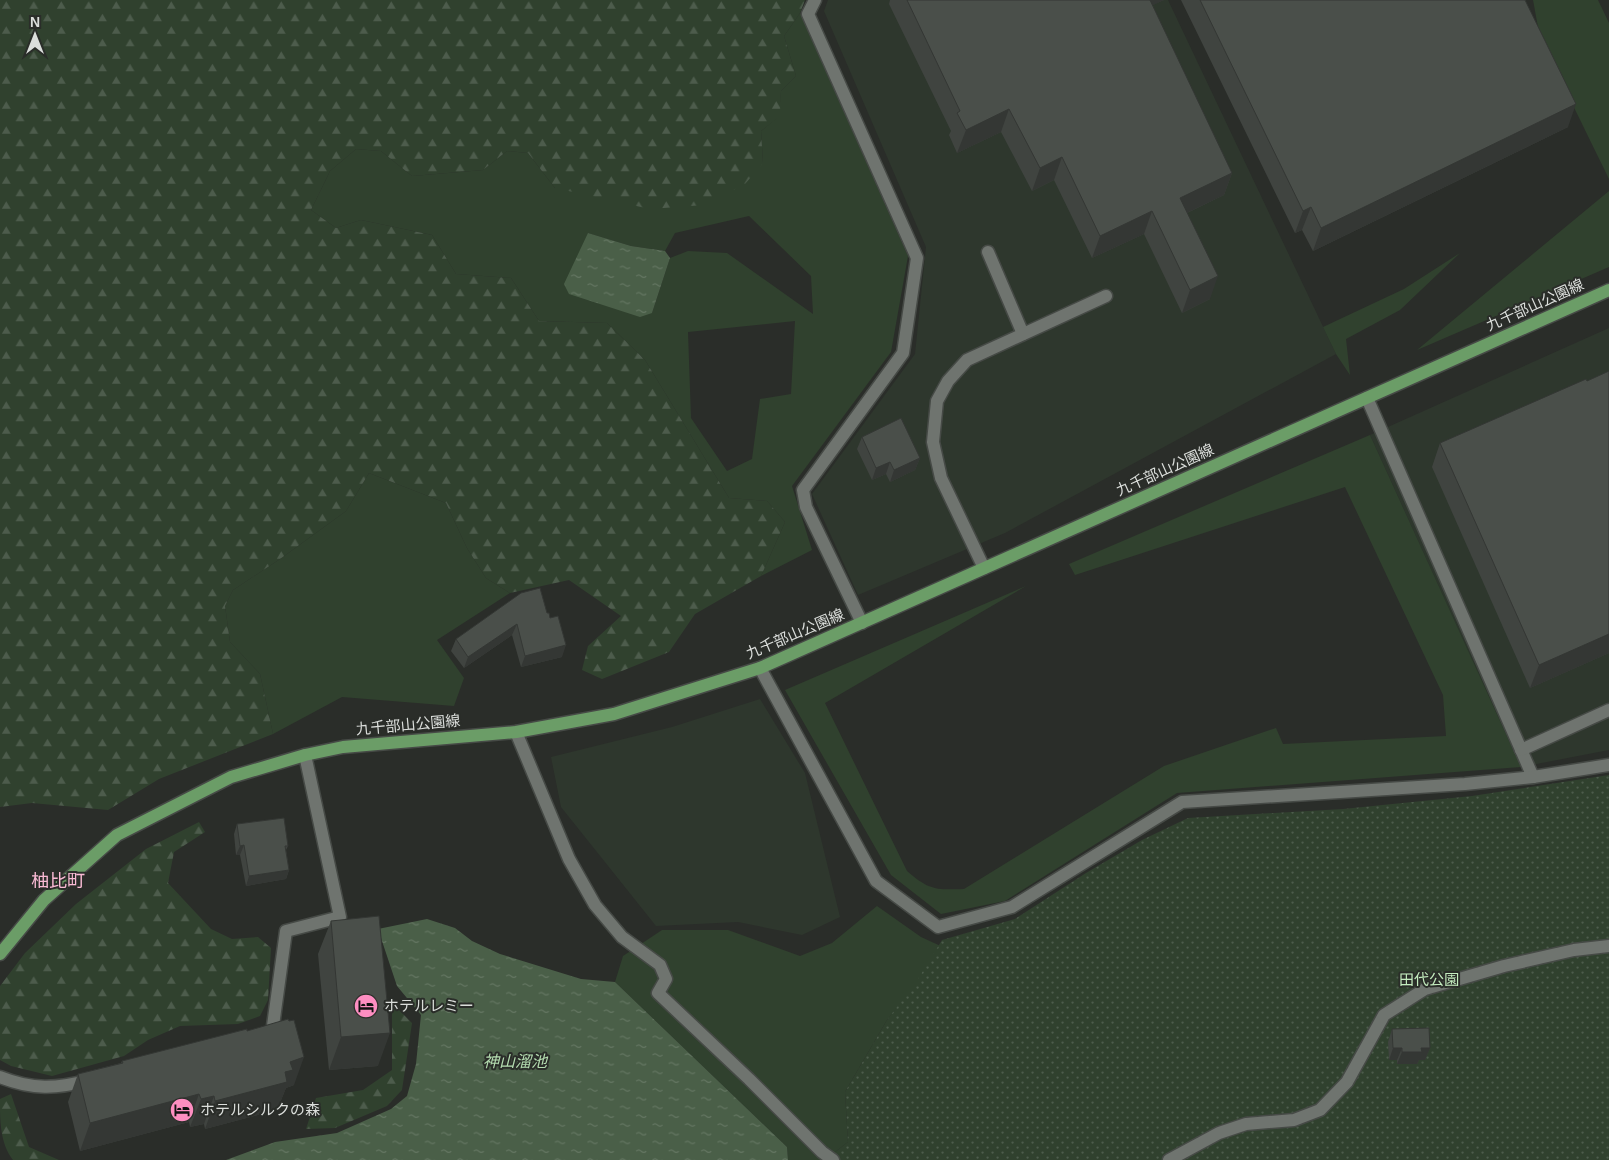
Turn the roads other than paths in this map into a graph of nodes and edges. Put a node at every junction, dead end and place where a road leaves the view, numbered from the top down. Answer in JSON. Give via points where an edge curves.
{"nodes":[{"id":1,"x":815,"y":0,"type":"edge"},
{"id":2,"x":988,"y":252,"type":"dead end"},
{"id":3,"x":1609,"y":290,"type":"edge"},
{"id":4,"x":1106,"y":296,"type":"dead end"},
{"id":5,"x":1023,"y":334,"type":"junction"},
{"id":6,"x":1366,"y":398,"type":"junction"},
{"id":7,"x":984,"y":568,"type":"junction"},
{"id":8,"x":862,"y":622,"type":"junction"},
{"id":9,"x":760,"y":668,"type":"junction"},
{"id":10,"x":1609,"y":710,"type":"edge"},
{"id":11,"x":516,"y":732,"type":"junction"},
{"id":12,"x":1521,"y":750,"type":"junction"},
{"id":13,"x":305,"y":755,"type":"junction"},
{"id":14,"x":1609,"y":765,"type":"edge"},
{"id":15,"x":1533,"y":777,"type":"junction"},
{"id":16,"x":1609,"y":946,"type":"edge"},
{"id":17,"x":0,"y":954,"type":"edge"},
{"id":18,"x":254,"y":1038,"type":"edge"},
{"id":19,"x":0,"y":1077,"type":"edge"},
{"id":20,"x":105,"y":1077,"type":"edge"},
{"id":21,"x":833,"y":1160,"type":"edge"},
{"id":22,"x":1170,"y":1160,"type":"edge"}],
"edges":[{"from":1,"to":8,"type":"street","via":[[808,14],[917,258],[903,353],[803,490],[806,507]]},
{"from":2,"to":5,"type":"street"},
{"from":3,"to":6,"type":"main road","name":"九千部山公園線"},
{"from":4,"to":5,"type":"street"},
{"from":5,"to":7,"type":"street","via":[[967,360],[937,401],[932,442],[941,478]]},
{"from":6,"to":7,"type":"main road","name":"九千部山公園線"},
{"from":6,"to":12,"type":"street"},
{"from":7,"to":8,"type":"main road","name":"九千部山公園線"},
{"from":8,"to":9,"type":"main road","name":"九千部山公園線"},
{"from":9,"to":11,"type":"main road","name":"九千部山公園線","via":[[614,714]]},
{"from":9,"to":15,"type":"street","via":[[876,881],[938,927],[1012,907],[1182,802]]},
{"from":10,"to":12,"type":"street"},
{"from":11,"to":13,"type":"main road","name":"九千部山公園線","via":[[343,747]]},
{"from":11,"to":21,"type":"street","via":[[569,859],[595,905],[622,937],[660,965],[666,978],[658,993]]},
{"from":12,"to":15,"type":"street"},
{"from":13,"to":17,"type":"main road","name":"九千部山公園線","via":[[231,777],[117,835],[44,900]]},
{"from":13,"to":18,"type":"street","via":[[340,917],[286,931],[272,1033]]},
{"from":14,"to":15,"type":"street"},
{"from":16,"to":22,"type":"street","via":[[1574,950],[1425,988],[1384,1015],[1348,1082],[1320,1110],[1294,1120],[1246,1124],[1219,1133]]},
{"from":19,"to":20,"type":"street","via":[[18,1084],[48,1088]]}]}
